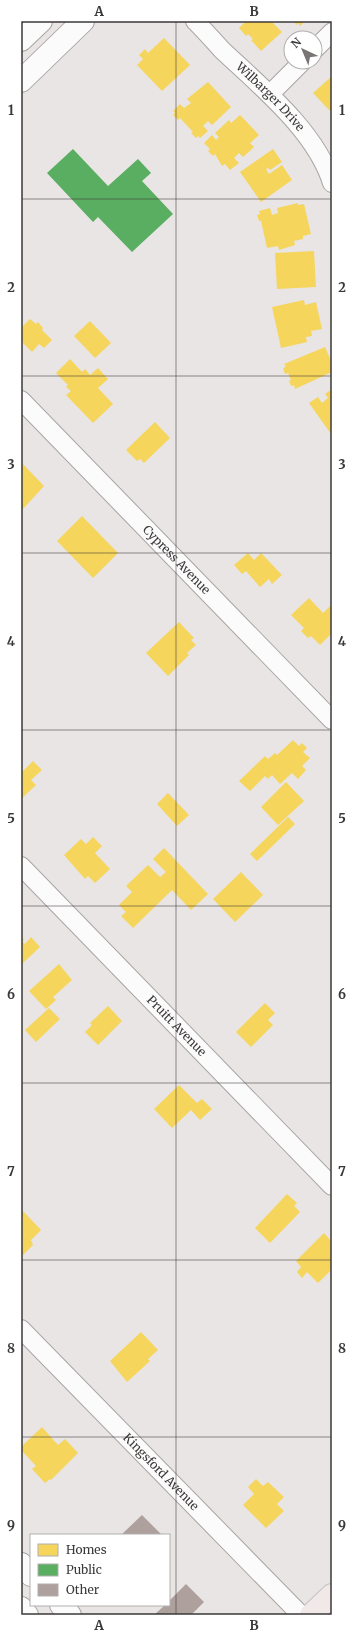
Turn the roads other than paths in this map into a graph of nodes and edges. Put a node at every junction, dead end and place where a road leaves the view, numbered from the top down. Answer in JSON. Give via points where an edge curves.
{"nodes":[{"id":1,"x":41,"y":21,"type":"edge"},
{"id":2,"x":83,"y":21,"type":"edge"},
{"id":3,"x":194,"y":21,"type":"edge"},
{"id":4,"x":332,"y":32,"type":"edge"},
{"id":5,"x":21,"y":40,"type":"edge"},
{"id":6,"x":323,"y":41,"type":"edge"},
{"id":7,"x":294,"y":70,"type":"edge"},
{"id":8,"x":21,"y":82,"type":"edge"},
{"id":9,"x":270,"y":94,"type":"junction"},
{"id":10,"x":332,"y":183,"type":"edge"},
{"id":11,"x":21,"y":400,"type":"edge"},
{"id":12,"x":332,"y":720,"type":"edge"},
{"id":13,"x":21,"y":866,"type":"edge"},
{"id":14,"x":332,"y":1186,"type":"edge"},
{"id":15,"x":21,"y":1329,"type":"edge"},
{"id":16,"x":21,"y":1564,"type":"edge"},
{"id":17,"x":30,"y":1574,"type":"edge"},
{"id":18,"x":332,"y":1595,"type":"edge"},
{"id":19,"x":62,"y":1606,"type":"edge"},
{"id":20,"x":21,"y":1608,"type":"edge"},
{"id":21,"x":27,"y":1615,"type":"edge"},
{"id":22,"x":70,"y":1615,"type":"edge"},
{"id":23,"x":301,"y":1615,"type":"edge"},
{"id":24,"x":311,"y":1615,"type":"edge"}],
"edges":[{"from":1,"to":5,"type":"main road"},
{"from":2,"to":8,"type":"main road"},
{"from":3,"to":9,"type":"street","name":"Wilbarger Drive"},
{"from":4,"to":6,"type":"street"},
{"from":7,"to":9,"type":"street"},
{"from":9,"to":10,"type":"street","name":"Wilbarger Drive","via":[[321,156]]},
{"from":11,"to":12,"type":"street","name":"Cypress Avenue"},
{"from":13,"to":14,"type":"street","name":"Pruitt Avenue"},
{"from":15,"to":23,"type":"street","name":"Kingsford Avenue"},
{"from":16,"to":17,"type":"main road"},
{"from":18,"to":24,"type":"main road"},
{"from":19,"to":22,"type":"main road"},
{"from":20,"to":21,"type":"main road"}]}
